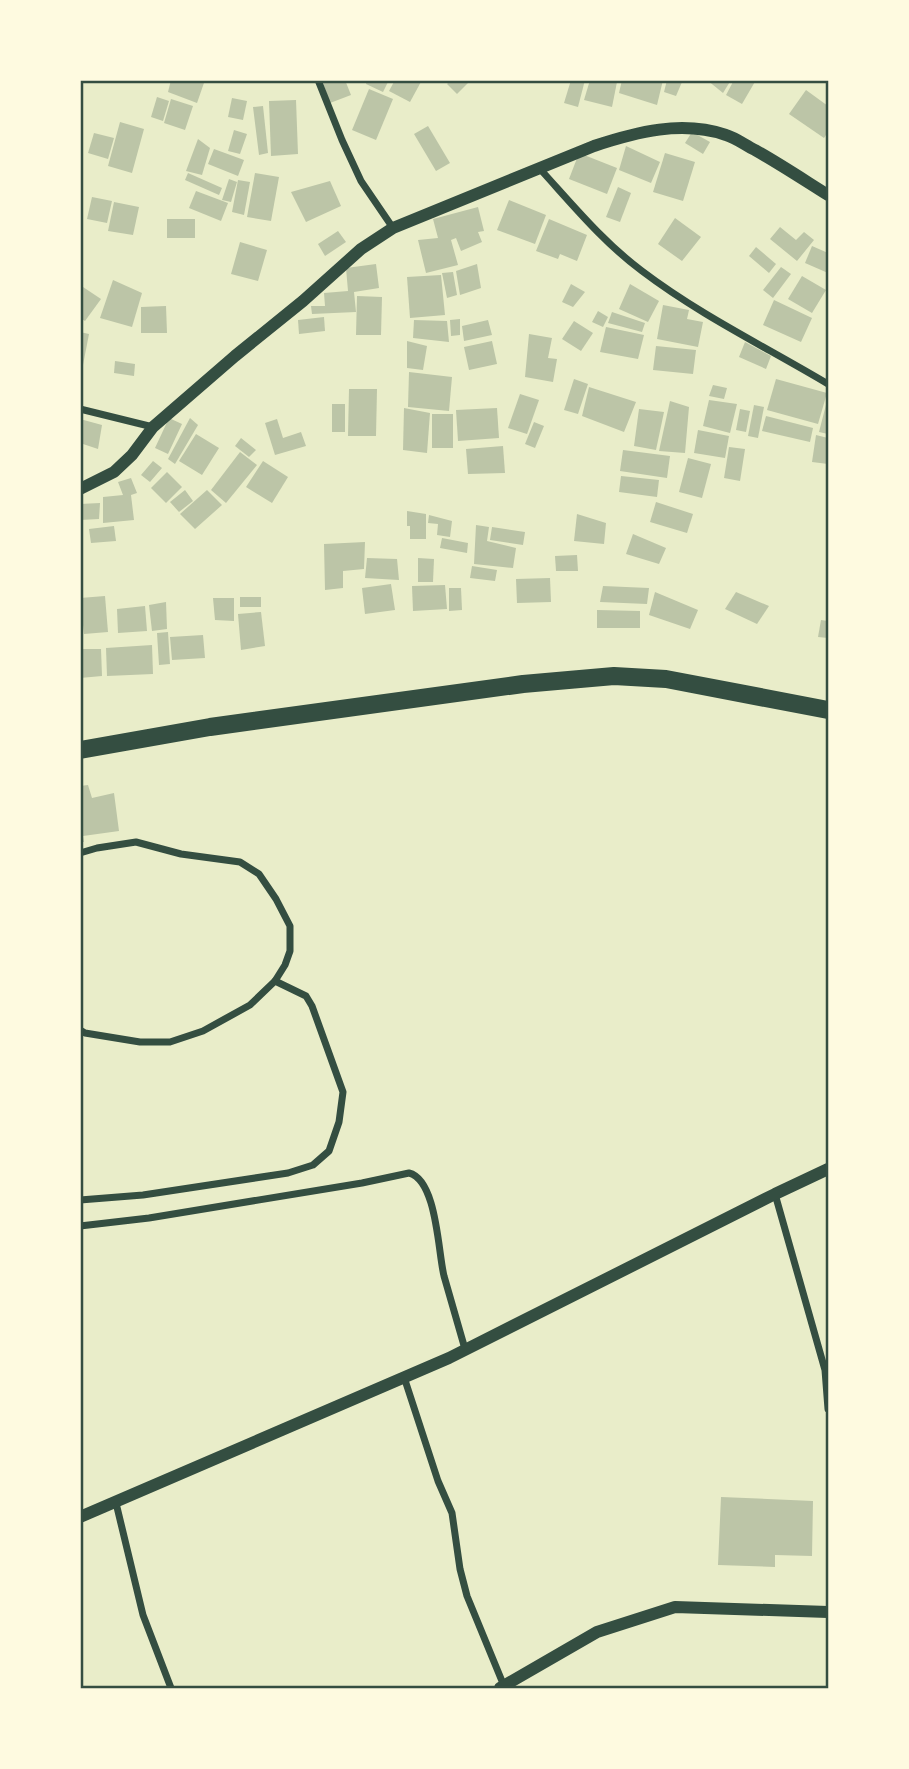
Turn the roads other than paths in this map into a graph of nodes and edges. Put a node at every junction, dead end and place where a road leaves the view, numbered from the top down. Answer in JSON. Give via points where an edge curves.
{"nodes":[{"id":1,"x":318,"y":80,"type":"edge"},
{"id":2,"x":540,"y":169,"type":"junction"},
{"id":3,"x":828,"y":195,"type":"edge"},
{"id":4,"x":393,"y":228,"type":"junction"},
{"id":5,"x":828,"y":384,"type":"edge"},
{"id":6,"x":80,"y":409,"type":"edge"},
{"id":7,"x":153,"y":427,"type":"junction"},
{"id":8,"x":80,"y":489,"type":"edge"},
{"id":9,"x":828,"y":710,"type":"edge"},
{"id":10,"x":80,"y":750,"type":"edge"},
{"id":11,"x":80,"y":853,"type":"edge"},
{"id":12,"x":275,"y":981,"type":"junction"},
{"id":13,"x":80,"y":1030,"type":"edge"},
{"id":14,"x":828,"y":1169,"type":"edge"},
{"id":15,"x":775,"y":1194,"type":"junction"},
{"id":16,"x":80,"y":1200,"type":"edge"},
{"id":17,"x":80,"y":1226,"type":"edge"},
{"id":18,"x":466,"y":1349,"type":"junction"},
{"id":19,"x":404,"y":1377,"type":"junction"},
{"id":20,"x":828,"y":1409,"type":"edge"},
{"id":21,"x":116,"y":1503,"type":"junction"},
{"id":22,"x":80,"y":1517,"type":"edge"},
{"id":23,"x":828,"y":1612,"type":"edge"},
{"id":24,"x":502,"y":1688,"type":"edge"},
{"id":25,"x":171,"y":1689,"type":"edge"}],
"edges":[{"from":1,"to":4,"type":"street","via":[[361,181]]},
{"from":2,"to":3,"type":"street","via":[[626,135],[698,128],[728,135]]},
{"from":2,"to":4,"type":"street"},
{"from":2,"to":5,"type":"street","via":[[600,235],[639,269],[683,301]]},
{"from":4,"to":7,"type":"street","via":[[361,249]]},
{"from":6,"to":7,"type":"street"},
{"from":7,"to":8,"type":"street","via":[[114,472]]},
{"from":9,"to":10,"type":"highway","via":[[666,678],[614,676],[210,727]]},
{"from":11,"to":12,"type":"street","via":[[136,842],[240,862],[259,874],[290,926],[290,951]]},
{"from":12,"to":13,"type":"street","via":[[250,1005],[203,1031],[170,1042],[140,1042]]},
{"from":12,"to":16,"type":"street","via":[[306,996],[343,1092],[340,1122],[329,1151],[313,1165],[288,1172]]},
{"from":14,"to":15,"type":"street"},
{"from":15,"to":18,"type":"street"},
{"from":15,"to":20,"type":"street","via":[[825,1370]]},
{"from":17,"to":18,"type":"street","via":[[416,1175],[434,1215],[444,1274]]},
{"from":18,"to":19,"type":"street"},
{"from":19,"to":21,"type":"street"},
{"from":19,"to":24,"type":"street","via":[[452,1513],[467,1596]]},
{"from":21,"to":22,"type":"street"},
{"from":21,"to":25,"type":"street","via":[[143,1615]]},
{"from":23,"to":24,"type":"street","via":[[675,1607],[597,1632]]}]}
